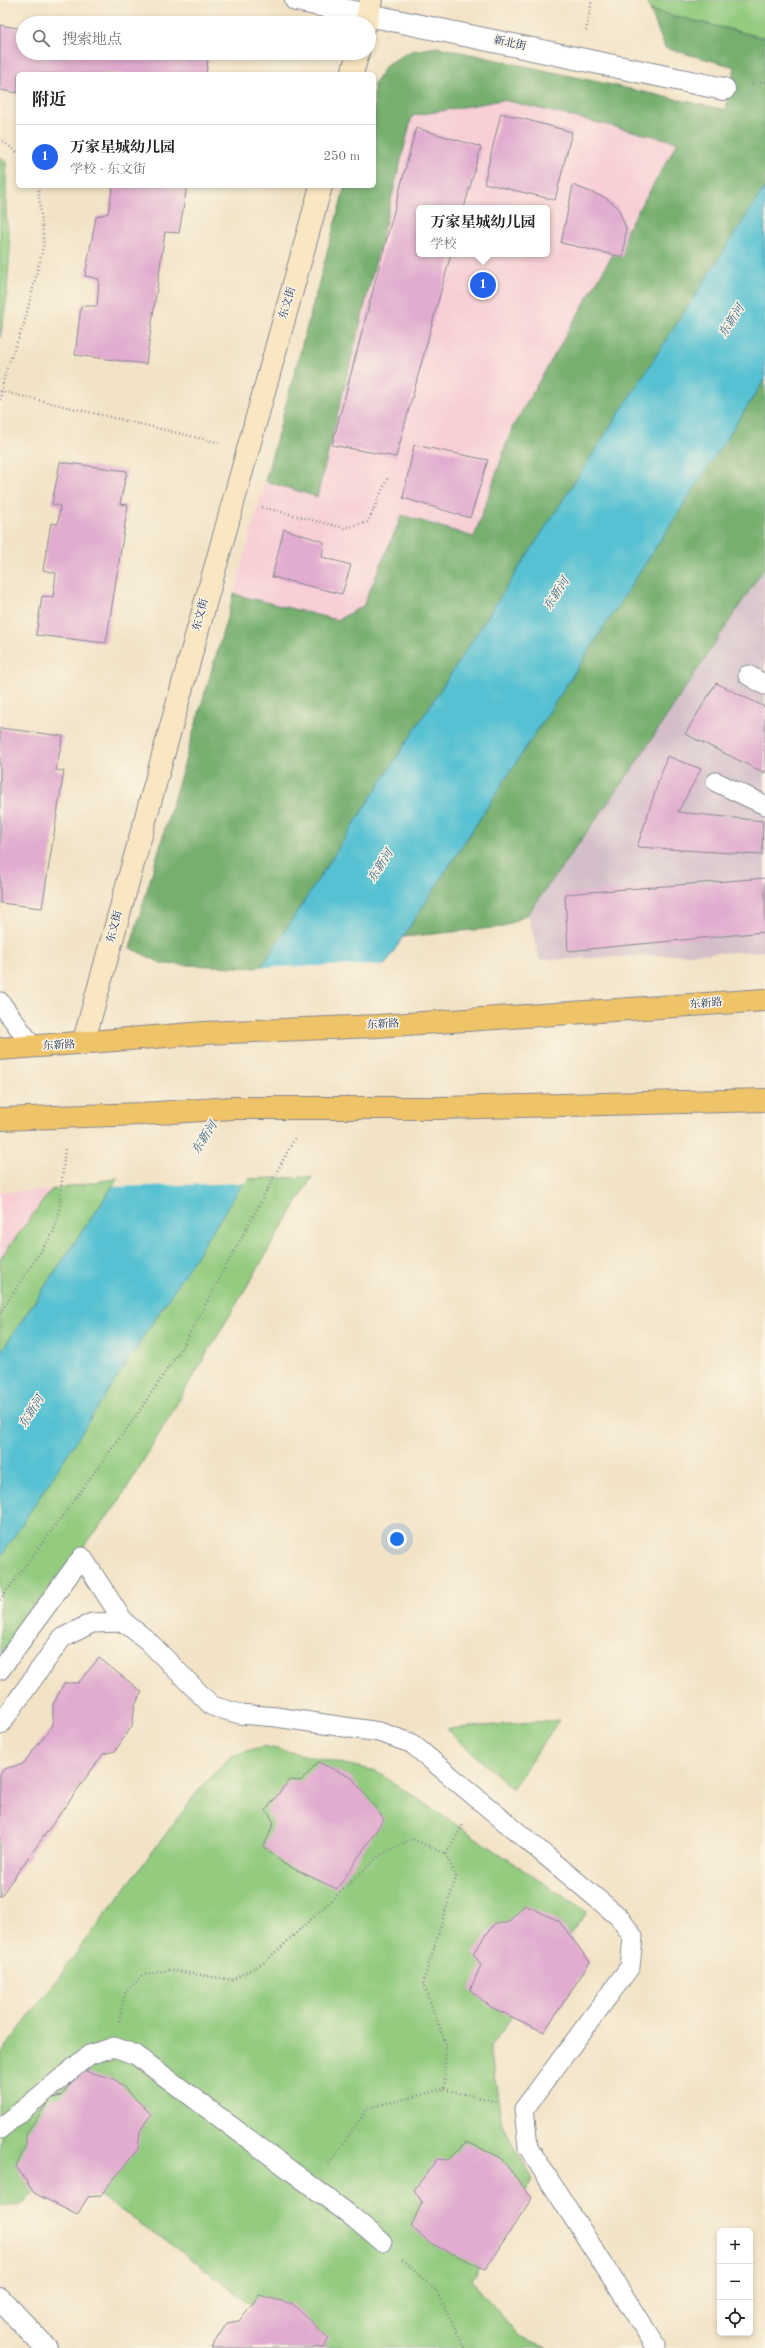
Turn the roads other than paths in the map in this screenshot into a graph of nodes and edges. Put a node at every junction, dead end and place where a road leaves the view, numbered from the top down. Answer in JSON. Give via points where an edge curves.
{"nodes":[{"id":1,"x":296,"y":0,"type":"edge"},
{"id":2,"x":369,"y":12,"type":"edge"},
{"id":3,"x":356,"y":60,"type":"edge"},
{"id":4,"x":353,"y":72,"type":"edge"},
{"id":5,"x":724,"y":89,"type":"dead end"},
{"id":6,"x":319,"y":188,"type":"edge"},
{"id":7,"x":748,"y":675,"type":"dead end"},
{"id":8,"x":765,"y":684,"type":"edge"},
{"id":9,"x":716,"y":782,"type":"dead end"},
{"id":10,"x":765,"y":806,"type":"edge"},
{"id":11,"x":765,"y":1000,"type":"edge"},
{"id":12,"x":0,"y":1002,"type":"edge"},
{"id":13,"x":83,"y":1044,"type":"junction"},
{"id":14,"x":33,"y":1047,"type":"junction"},
{"id":15,"x":0,"y":1049,"type":"edge"},
{"id":16,"x":765,"y":1100,"type":"edge"},
{"id":17,"x":0,"y":1119,"type":"edge"},
{"id":18,"x":124,"y":1622,"type":"junction"},
{"id":19,"x":0,"y":1670,"type":"edge"},
{"id":20,"x":0,"y":1725,"type":"edge"},
{"id":21,"x":0,"y":2129,"type":"edge"},
{"id":22,"x":382,"y":2242,"type":"road end"},
{"id":23,"x":0,"y":2298,"type":"edge"},
{"id":24,"x":46,"y":2348,"type":"edge"},
{"id":25,"x":657,"y":2348,"type":"edge"}],
"edges":[{"from":1,"to":2,"type":"street","name":"新北街"},
{"from":2,"to":5,"type":"street","name":"新北街"},
{"from":3,"to":4,"type":"street"},
{"from":6,"to":13,"type":"street","name":"东文街"},
{"from":7,"to":8,"type":"lane"},
{"from":9,"to":10,"type":"lane"},
{"from":11,"to":13,"type":"main road","name":"东新路","via":[[377,1026],[205,1034]]},
{"from":12,"to":14,"type":"lane"},
{"from":13,"to":14,"type":"main road","name":"东新路"},
{"from":14,"to":15,"type":"main road","name":"东新路"},
{"from":16,"to":17,"type":"main road","via":[[439,1108],[232,1108]]},
{"from":18,"to":19,"type":"lane","via":[[82,1557]]},
{"from":18,"to":20,"type":"lane","via":[[92,1623],[62,1638]]},
{"from":18,"to":25,"type":"lane","via":[[148,1641],[212,1706],[240,1714],[379,1732],[411,1743],[619,1917],[633,1937],[630,1967],[524,2109],[528,2147]]},
{"from":21,"to":22,"type":"lane","via":[[89,2055],[114,2047],[136,2055],[313,2187]]},
{"from":23,"to":24,"type":"street"}]}
